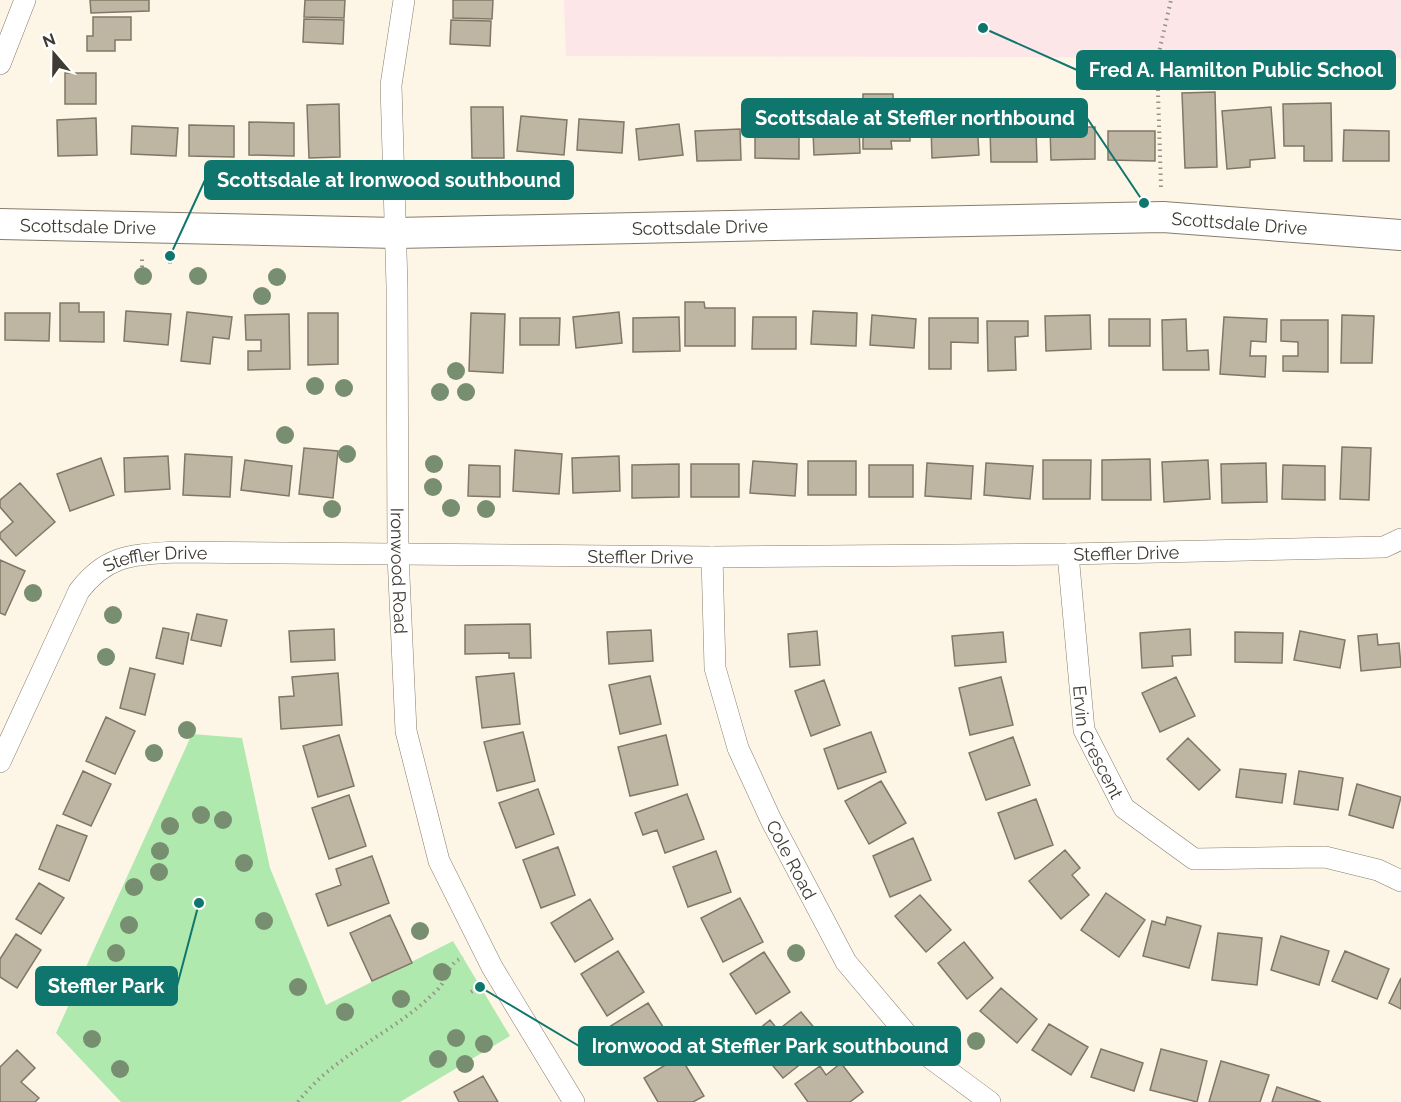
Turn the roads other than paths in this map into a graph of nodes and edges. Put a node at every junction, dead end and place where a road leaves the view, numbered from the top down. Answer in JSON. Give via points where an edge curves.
{"nodes":[{"id":1,"x":25,"y":0,"type":"edge"},
{"id":2,"x":404,"y":0,"type":"edge"},
{"id":3,"x":0,"y":64,"type":"edge"},
{"id":4,"x":0,"y":224,"type":"edge"},
{"id":5,"x":396,"y":233,"type":"junction"},
{"id":6,"x":1401,"y":235,"type":"edge"},
{"id":7,"x":1401,"y":539,"type":"edge"},
{"id":8,"x":398,"y":555,"type":"junction"},
{"id":9,"x":1068,"y":555,"type":"junction"},
{"id":10,"x":712,"y":557,"type":"junction"},
{"id":11,"x":0,"y":762,"type":"edge"},
{"id":12,"x":1401,"y":881,"type":"edge"},
{"id":13,"x":574,"y":1102,"type":"edge"},
{"id":14,"x":990,"y":1102,"type":"edge"}],
"edges":[{"from":1,"to":3,"type":"street"},
{"from":2,"to":5,"type":"street","name":"Ironwood Road","via":[[391,85]]},
{"from":4,"to":5,"type":"street","name":"Scottsdale Drive"},
{"from":5,"to":6,"type":"street","name":"Scottsdale Drive","via":[[1163,217]]},
{"from":5,"to":8,"type":"street","name":"Ironwood Road"},
{"from":7,"to":9,"type":"street","name":"Steffler Drive","via":[[1384,547]]},
{"from":8,"to":10,"type":"street","name":"Steffler Drive"},
{"from":8,"to":11,"type":"street","name":"Steffler Drive","via":[[176,552],[135,555],[106,565],[79,591]]},
{"from":8,"to":13,"type":"street","name":"Ironwood Road","via":[[406,731],[439,861],[492,968]]},
{"from":9,"to":10,"type":"street","name":"Steffler Drive"},
{"from":9,"to":12,"type":"street","name":"Ervin Crescent","via":[[1084,730],[1124,808],[1194,859],[1325,856],[1378,870]]},
{"from":10,"to":14,"type":"street","name":"Cole Road","via":[[715,668],[738,748],[771,820],[846,962],[921,1051]]}]}
